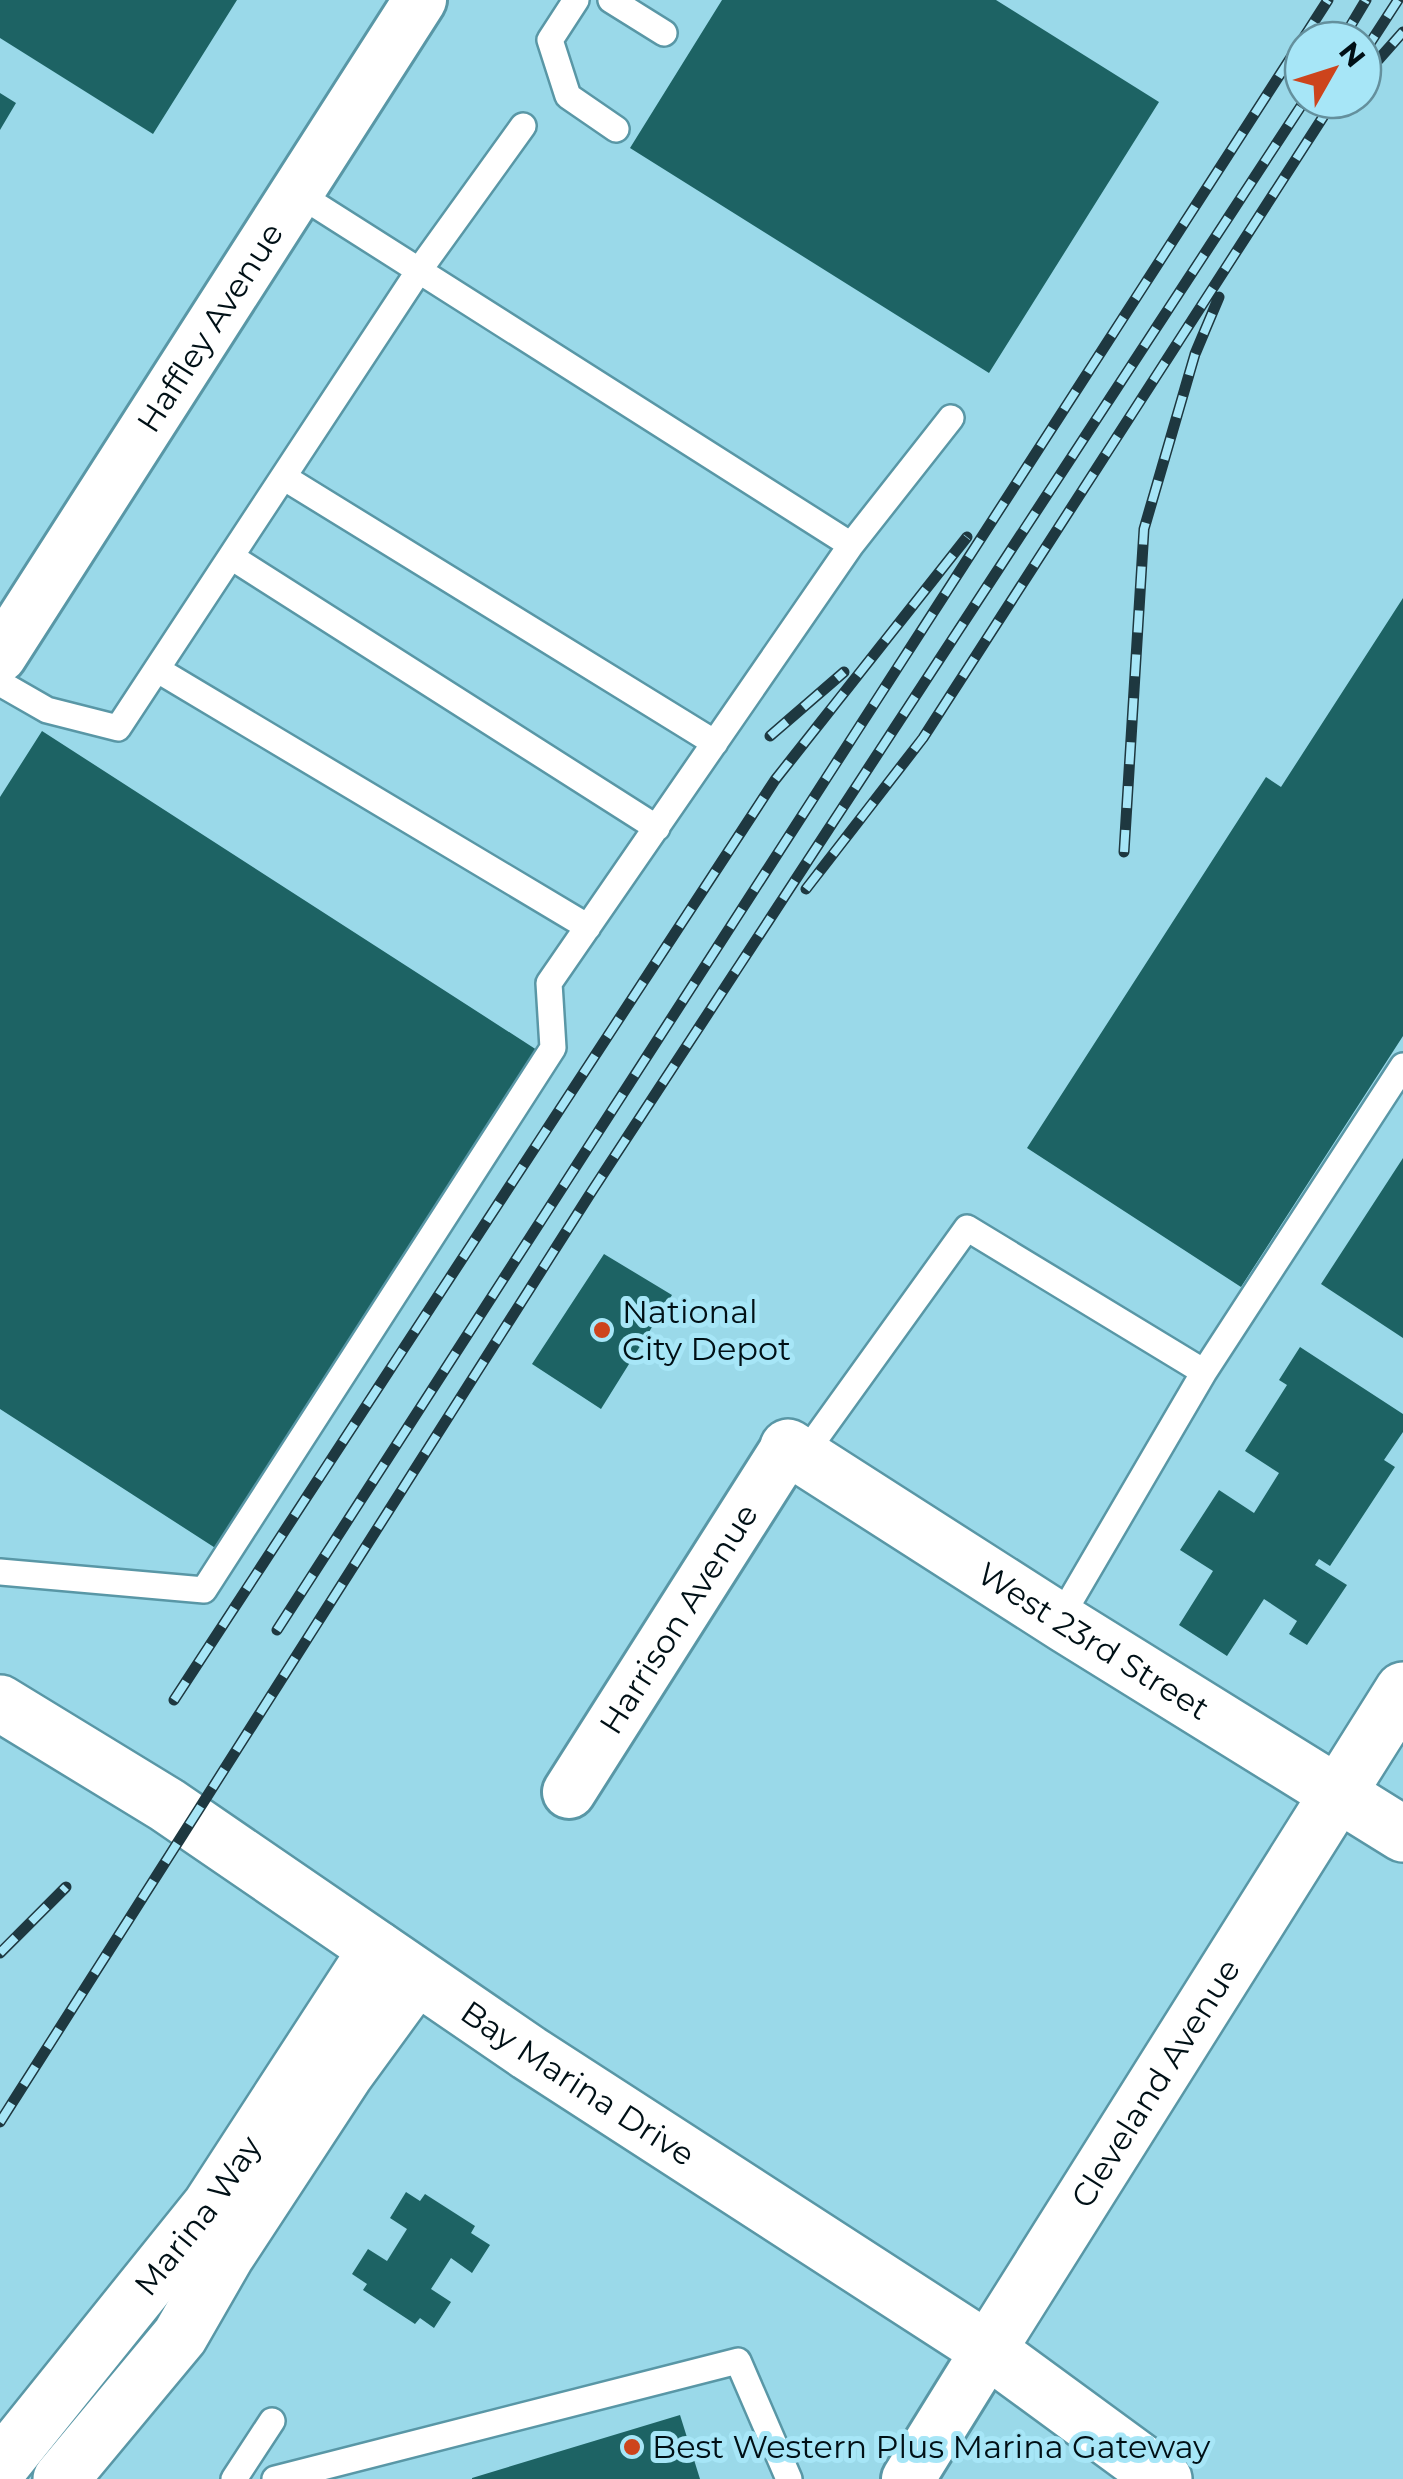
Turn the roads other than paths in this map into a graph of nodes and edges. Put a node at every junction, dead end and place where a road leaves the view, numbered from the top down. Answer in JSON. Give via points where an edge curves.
{"nodes":[{"id":1,"x":420,"y":0,"type":"edge"},
{"id":2,"x":576,"y":0,"type":"edge"},
{"id":3,"x":611,"y":0,"type":"edge"},
{"id":4,"x":664,"y":34,"type":"dead end"},
{"id":5,"x":523,"y":126,"type":"dead end"},
{"id":6,"x":616,"y":129,"type":"dead end"},
{"id":7,"x":297,"y":192,"type":"junction"},
{"id":8,"x":420,"y":269,"type":"junction"},
{"id":9,"x":951,"y":418,"type":"dead end"},
{"id":10,"x":285,"y":478,"type":"junction"},
{"id":11,"x":851,"y":545,"type":"junction"},
{"id":12,"x":233,"y":558,"type":"junction"},
{"id":13,"x":0,"y":656,"type":"edge"},
{"id":14,"x":158,"y":670,"type":"junction"},
{"id":15,"x":0,"y":682,"type":"edge"},
{"id":16,"x":715,"y":743,"type":"junction"},
{"id":17,"x":657,"y":828,"type":"junction"},
{"id":18,"x":588,"y":927,"type":"junction"},
{"id":19,"x":1403,"y":1066,"type":"edge"},
{"id":20,"x":1204,"y":1372,"type":"junction"},
{"id":21,"x":795,"y":1452,"type":"junction"},
{"id":22,"x":0,"y":1572,"type":"edge"},
{"id":23,"x":1059,"y":1620,"type":"junction"},
{"id":24,"x":1403,"y":1690,"type":"edge"},
{"id":25,"x":0,"y":1703,"type":"edge"},
{"id":26,"x":569,"y":1792,"type":"dead end"},
{"id":27,"x":1341,"y":1792,"type":"junction"},
{"id":28,"x":1403,"y":1834,"type":"edge"},
{"id":29,"x":397,"y":1963,"type":"junction"},
{"id":30,"x":988,"y":2350,"type":"junction"},
{"id":31,"x":272,"y":2421,"type":"dead end"},
{"id":32,"x":0,"y":2467,"type":"edge"},
{"id":33,"x":1159,"y":2476,"type":"edge"},
{"id":34,"x":61,"y":2479,"type":"edge"},
{"id":35,"x":234,"y":2479,"type":"edge"},
{"id":36,"x":275,"y":2479,"type":"edge"},
{"id":37,"x":789,"y":2479,"type":"edge"},
{"id":38,"x":908,"y":2479,"type":"edge"}],
"edges":[{"from":1,"to":7,"type":"street","name":"Haffley Avenue"},
{"from":2,"to":6,"type":"lane","via":[[550,40],[568,96]]},
{"from":3,"to":4,"type":"lane"},
{"from":5,"to":8,"type":"lane"},
{"from":7,"to":8,"type":"lane"},
{"from":7,"to":13,"type":"street","name":"Haffley Avenue"},
{"from":8,"to":10,"type":"lane"},
{"from":8,"to":11,"type":"lane"},
{"from":9,"to":11,"type":"lane"},
{"from":10,"to":12,"type":"lane"},
{"from":10,"to":16,"type":"lane"},
{"from":11,"to":16,"type":"lane"},
{"from":12,"to":14,"type":"lane"},
{"from":12,"to":17,"type":"lane"},
{"from":14,"to":15,"type":"lane","via":[[118,728],[47,710]]},
{"from":14,"to":18,"type":"lane"},
{"from":16,"to":17,"type":"lane"},
{"from":17,"to":18,"type":"lane"},
{"from":18,"to":22,"type":"lane","via":[[549,983],[553,1048],[204,1590]]},
{"from":19,"to":20,"type":"lane"},
{"from":20,"to":21,"type":"lane","via":[[968,1228]]},
{"from":20,"to":23,"type":"lane"},
{"from":21,"to":23,"type":"main road","name":"West 23rd Street"},
{"from":21,"to":26,"type":"street","name":"Harrison Avenue"},
{"from":23,"to":27,"type":"main road","name":"West 23rd Street"},
{"from":24,"to":27,"type":"main road","name":"Cleveland Avenue"},
{"from":25,"to":29,"type":"main road","name":"Bay Marina Drive","via":[[167,1805]]},
{"from":27,"to":28,"type":"main road","name":"West 23rd Street"},
{"from":27,"to":30,"type":"main road","name":"Cleveland Avenue"},
{"from":29,"to":30,"type":"main road","name":"Bay Marina Drive"},
{"from":29,"to":32,"type":"main road","name":"Marina Way"},
{"from":29,"to":34,"type":"main road","name":"Marina Way","via":[[346,2073],[180,2336]]},
{"from":30,"to":33,"type":"main road","name":"Bay Marina Drive"},
{"from":30,"to":38,"type":"street","name":"Cleveland Avenue"},
{"from":31,"to":35,"type":"lane"},
{"from":36,"to":37,"type":"lane","via":[[738,2360]]}]}
